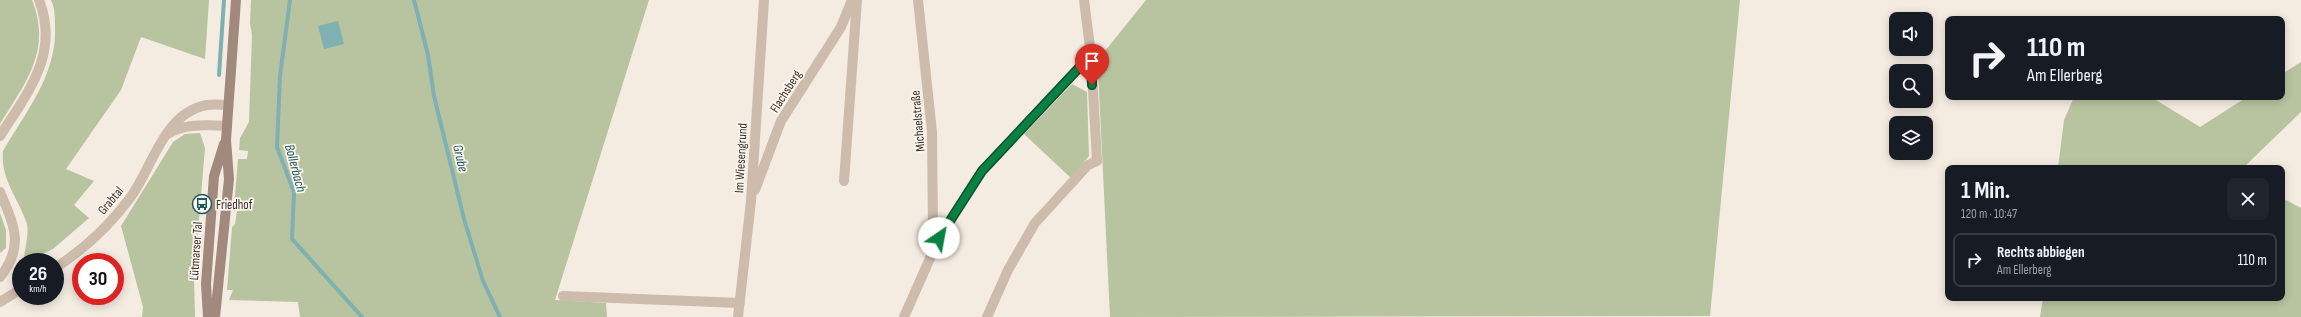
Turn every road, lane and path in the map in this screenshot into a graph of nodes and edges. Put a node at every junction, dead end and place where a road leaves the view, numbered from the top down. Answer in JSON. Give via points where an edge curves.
{"nodes":[{"id":1,"x":39,"y":0,"type":"edge"},
{"id":2,"x":236,"y":0,"type":"edge"},
{"id":3,"x":764,"y":0,"type":"edge"},
{"id":4,"x":852,"y":0,"type":"edge"},
{"id":5,"x":856,"y":0,"type":"edge"},
{"id":6,"x":918,"y":0,"type":"edge"},
{"id":7,"x":1084,"y":0,"type":"edge"},
{"id":8,"x":1091,"y":55,"type":"junction"},
{"id":9,"x":228,"y":105,"type":"junction"},
{"id":10,"x":227,"y":126,"type":"junction"},
{"id":11,"x":166,"y":135,"type":"junction"},
{"id":12,"x":0,"y":136,"type":"edge"},
{"id":13,"x":226,"y":140,"type":"junction"},
{"id":14,"x":844,"y":181,"type":"dead end"},
{"id":15,"x":0,"y":192,"type":"edge"},
{"id":16,"x":751,"y":201,"type":"junction"},
{"id":17,"x":939,"y":238,"type":"junction"},
{"id":18,"x":64,"y":262,"type":"edge"},
{"id":19,"x":0,"y":277,"type":"edge"},
{"id":20,"x":12,"y":295,"type":"edge"},
{"id":21,"x":563,"y":296,"type":"dead end"},
{"id":22,"x":0,"y":302,"type":"edge"},
{"id":23,"x":740,"y":303,"type":"junction"},
{"id":24,"x":208,"y":317,"type":"edge"},
{"id":25,"x":215,"y":317,"type":"edge"},
{"id":26,"x":738,"y":317,"type":"edge"},
{"id":27,"x":904,"y":317,"type":"edge"},
{"id":28,"x":987,"y":317,"type":"edge"}],
"edges":[{"from":1,"to":12,"type":"street","via":[[46,28],[44,57],[33,83]]},
{"from":2,"to":9,"type":"main road","name":"Lütmarser Tal"},
{"from":3,"to":16,"type":"street","name":"Im Wiesengrund"},
{"from":4,"to":16,"type":"street","name":"Flachsberg","via":[[837,32],[781,121]]},
{"from":5,"to":14,"type":"street"},
{"from":6,"to":17,"type":"street","name":"Michaelstraße","via":[[932,132],[933,230]]},
{"from":7,"to":8,"type":"street"},
{"from":8,"to":17,"type":"street","via":[[982,171]]},
{"from":8,"to":28,"type":"street","via":[[1097,161],[1088,165],[1035,223],[1008,270]]},
{"from":9,"to":10,"type":"main road","name":"Lütmarser Tal"},
{"from":9,"to":11,"type":"street","name":"Grabtal","via":[[207,105],[185,114],[173,124]]},
{"from":10,"to":11,"type":"street","via":[[205,125],[179,129]]},
{"from":10,"to":13,"type":"main road","name":"Lütmarser Tal"},
{"from":11,"to":18,"type":"street","name":"Grabtal","via":[[130,198],[77,254]]},
{"from":13,"to":24,"type":"main road","name":"Lütmarser Tal","via":[[214,176],[206,284]]},
{"from":13,"to":25,"type":"main road","name":"Lütmarser Tal","via":[[229,179]]},
{"from":15,"to":19,"type":"street","via":[[16,239],[12,260]]},
{"from":16,"to":23,"type":"street","name":"Im Wiesengrund"},
{"from":17,"to":27,"type":"street"},
{"from":20,"to":22,"type":"street"},
{"from":21,"to":23,"type":"street"},
{"from":23,"to":26,"type":"street","name":"Im Wiesengrund"}]}
